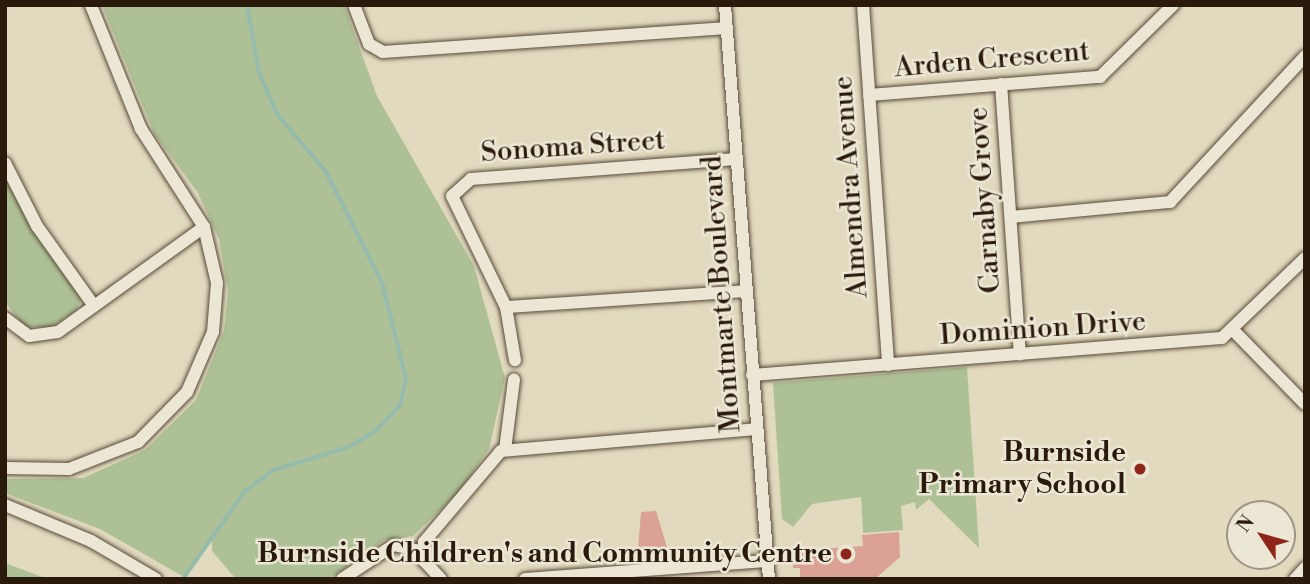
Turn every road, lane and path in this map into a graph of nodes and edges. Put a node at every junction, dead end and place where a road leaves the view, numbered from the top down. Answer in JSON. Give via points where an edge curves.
{"nodes":[{"id":1,"x":90,"y":5,"type":"edge"},
{"id":2,"x":354,"y":5,"type":"edge"},
{"id":3,"x":725,"y":5,"type":"edge"},
{"id":4,"x":863,"y":5,"type":"edge"},
{"id":5,"x":1173,"y":5,"type":"edge"},
{"id":6,"x":727,"y":28,"type":"junction"},
{"id":7,"x":1305,"y":57,"type":"edge"},
{"id":8,"x":1001,"y":84,"type":"junction"},
{"id":9,"x":869,"y":94,"type":"junction"},
{"id":10,"x":736,"y":159,"type":"junction"},
{"id":11,"x":5,"y":163,"type":"edge"},
{"id":12,"x":1011,"y":217,"type":"junction"},
{"id":13,"x":204,"y":228,"type":"junction"},
{"id":14,"x":1305,"y":258,"type":"edge"},
{"id":15,"x":746,"y":291,"type":"junction"},
{"id":16,"x":94,"y":306,"type":"junction"},
{"id":17,"x":506,"y":306,"type":"junction"},
{"id":18,"x":5,"y":318,"type":"edge"},
{"id":19,"x":1235,"y":332,"type":"junction"},
{"id":20,"x":1020,"y":354,"type":"junction"},
{"id":21,"x":515,"y":360,"type":"dead end"},
{"id":22,"x":888,"y":365,"type":"junction"},
{"id":23,"x":752,"y":375,"type":"junction"},
{"id":24,"x":514,"y":380,"type":"dead end"},
{"id":25,"x":1305,"y":404,"type":"edge"},
{"id":26,"x":756,"y":429,"type":"junction"},
{"id":27,"x":505,"y":450,"type":"junction"},
{"id":28,"x":5,"y":468,"type":"edge"},
{"id":29,"x":5,"y":505,"type":"edge"},
{"id":30,"x":421,"y":551,"type":"junction"},
{"id":31,"x":766,"y":561,"type":"junction"},
{"id":32,"x":1305,"y":568,"type":"edge"},
{"id":33,"x":634,"y":575,"type":"edge"},
{"id":34,"x":156,"y":579,"type":"edge"},
{"id":35,"x":342,"y":579,"type":"edge"},
{"id":36,"x":441,"y":579,"type":"edge"},
{"id":37,"x":525,"y":579,"type":"edge"},
{"id":38,"x":769,"y":579,"type":"edge"},
{"id":39,"x":1295,"y":579,"type":"edge"}],
"edges":[{"from":1,"to":13,"type":"street","via":[[141,129]]},
{"from":2,"to":6,"type":"street","via":[[369,44],[394,52]]},
{"from":3,"to":6,"type":"street","name":"Montmarte Boulevard"},
{"from":4,"to":9,"type":"street","name":"Almendra Avenue"},
{"from":5,"to":8,"type":"street","name":"Arden Crescent","via":[[1105,76]]},
{"from":6,"to":10,"type":"street","name":"Montmarte Boulevard"},
{"from":7,"to":12,"type":"street","via":[[1170,202]]},
{"from":8,"to":9,"type":"street","name":"Arden Crescent"},
{"from":8,"to":12,"type":"street","name":"Carnaby Grove"},
{"from":9,"to":22,"type":"street","name":"Almendra Avenue"},
{"from":10,"to":15,"type":"street","name":"Montmarte Boulevard"},
{"from":10,"to":17,"type":"street","name":"Sonoma Street","via":[[460,183],[453,201]]},
{"from":11,"to":16,"type":"street","via":[[37,226]]},
{"from":12,"to":20,"type":"street","name":"Carnaby Grove"},
{"from":13,"to":16,"type":"street"},
{"from":13,"to":28,"type":"street","via":[[215,263],[215,316],[203,362],[178,405],[153,431],[105,459],[52,471]]},
{"from":14,"to":19,"type":"street"},
{"from":15,"to":17,"type":"street"},
{"from":15,"to":23,"type":"street","name":"Montmarte Boulevard"},
{"from":16,"to":18,"type":"street","via":[[42,337],[19,332]]},
{"from":17,"to":21,"type":"street"},
{"from":19,"to":20,"type":"street","name":"Dominion Drive","via":[[1211,340]]},
{"from":19,"to":25,"type":"street"},
{"from":20,"to":22,"type":"street","name":"Dominion Drive"},
{"from":22,"to":23,"type":"street","name":"Dominion Drive"},
{"from":23,"to":26,"type":"street","name":"Montmarte Boulevard"},
{"from":24,"to":27,"type":"street"},
{"from":26,"to":27,"type":"street"},
{"from":26,"to":31,"type":"street","name":"Montmarte Boulevard"},
{"from":27,"to":30,"type":"street"},
{"from":29,"to":34,"type":"street","via":[[117,555]]},
{"from":30,"to":35,"type":"street","via":[[394,545]]},
{"from":30,"to":36,"type":"street"},
{"from":31,"to":33,"type":"street"},
{"from":31,"to":38,"type":"street","name":"Montmarte Boulevard"},
{"from":32,"to":39,"type":"street"},
{"from":33,"to":37,"type":"street"}]}
